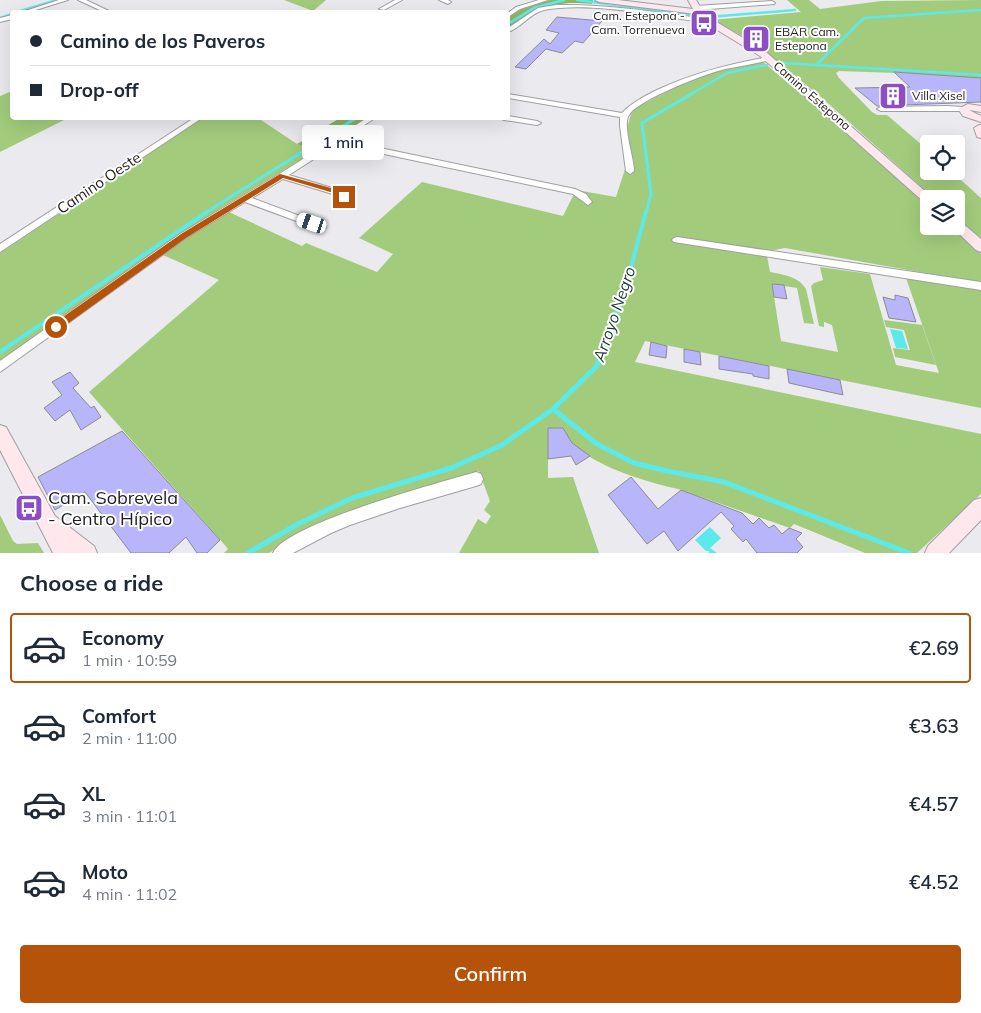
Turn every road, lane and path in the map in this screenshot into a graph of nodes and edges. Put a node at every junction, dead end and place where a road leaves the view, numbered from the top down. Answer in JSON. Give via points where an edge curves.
{"nodes":[{"id":1,"x":64,"y":0,"type":"edge"},
{"id":2,"x":81,"y":0,"type":"edge"},
{"id":3,"x":399,"y":0,"type":"edge"},
{"id":4,"x":545,"y":0,"type":"edge"},
{"id":5,"x":595,"y":2,"type":"edge"},
{"id":6,"x":772,"y":3,"type":"dead end"},
{"id":7,"x":639,"y":7,"type":"junction"},
{"id":8,"x":382,"y":9,"type":"dead end"},
{"id":9,"x":32,"y":10,"type":"edge"},
{"id":10,"x":104,"y":10,"type":"edge"},
{"id":11,"x":699,"y":13,"type":"edge"},
{"id":12,"x":510,"y":14,"type":"edge"},
{"id":13,"x":510,"y":29,"type":"edge"},
{"id":14,"x":768,"y":59,"type":"junction"},
{"id":15,"x":510,"y":96,"type":"edge"},
{"id":16,"x":881,"y":109,"type":"dead end"},
{"id":17,"x":973,"y":110,"type":"edge"},
{"id":18,"x":625,"y":116,"type":"junction"},
{"id":19,"x":510,"y":119,"type":"edge"},
{"id":20,"x":195,"y":120,"type":"edge"},
{"id":21,"x":368,"y":120,"type":"edge"},
{"id":22,"x":537,"y":123,"type":"dead end"},
{"id":23,"x":981,"y":126,"type":"edge"},
{"id":24,"x":335,"y":141,"type":"junction"},
{"id":25,"x":630,"y":171,"type":"dead end"},
{"id":26,"x":282,"y":176,"type":"junction"},
{"id":27,"x":920,"y":192,"type":"edge"},
{"id":28,"x":245,"y":198,"type":"junction"},
{"id":29,"x":588,"y":202,"type":"dead end"},
{"id":30,"x":345,"y":203,"type":"dead end"},
{"id":31,"x":321,"y":227,"type":"dead end"},
{"id":32,"x":965,"y":232,"type":"edge"},
{"id":33,"x":677,"y":240,"type":"dead end"},
{"id":34,"x":981,"y":247,"type":"edge"},
{"id":35,"x":0,"y":249,"type":"edge"},
{"id":36,"x":981,"y":286,"type":"edge"},
{"id":37,"x":0,"y":367,"type":"edge"},
{"id":38,"x":0,"y":433,"type":"edge"},
{"id":39,"x":476,"y":479,"type":"dead end"},
{"id":40,"x":981,"y":507,"type":"edge"},
{"id":41,"x":48,"y":522,"type":"junction"},
{"id":42,"x":64,"y":553,"type":"edge"},
{"id":43,"x":86,"y":553,"type":"edge"},
{"id":44,"x":280,"y":553,"type":"edge"},
{"id":45,"x":935,"y":553,"type":"edge"}],
"edges":[{"from":1,"to":9,"type":"street"},
{"from":2,"to":10,"type":"street"},
{"from":3,"to":8,"type":"street"},
{"from":4,"to":12,"type":"street"},
{"from":5,"to":7,"type":"main road"},
{"from":5,"to":13,"type":"street","via":[[542,8]]},
{"from":6,"to":11,"type":"street"},
{"from":7,"to":11,"type":"main road"},
{"from":7,"to":11,"type":"street"},
{"from":11,"to":14,"type":"main road","name":"Camino Estepona"},
{"from":14,"to":18,"type":"street","via":[[715,70],[692,79],[640,103]]},
{"from":14,"to":27,"type":"main road","name":"Camino Estepona"},
{"from":15,"to":18,"type":"street"},
{"from":16,"to":17,"type":"street"},
{"from":17,"to":23,"type":"main road"},
{"from":18,"to":25,"type":"street","via":[[623,122]]},
{"from":19,"to":22,"type":"street"},
{"from":20,"to":35,"type":"street","name":"Camino Oeste"},
{"from":21,"to":24,"type":"street"},
{"from":24,"to":26,"type":"street"},
{"from":24,"to":29,"type":"street","via":[[575,192]]},
{"from":26,"to":28,"type":"street"},
{"from":26,"to":30,"type":"street","via":[[339,193]]},
{"from":28,"to":31,"type":"street"},
{"from":28,"to":37,"type":"street","via":[[183,236]]},
{"from":32,"to":34,"type":"main road"},
{"from":33,"to":36,"type":"street"},
{"from":38,"to":41,"type":"main road"},
{"from":39,"to":44,"type":"street","via":[[348,519],[314,533]]},
{"from":40,"to":45,"type":"main road"},
{"from":41,"to":42,"type":"main road"},
{"from":41,"to":43,"type":"main road"}]}
